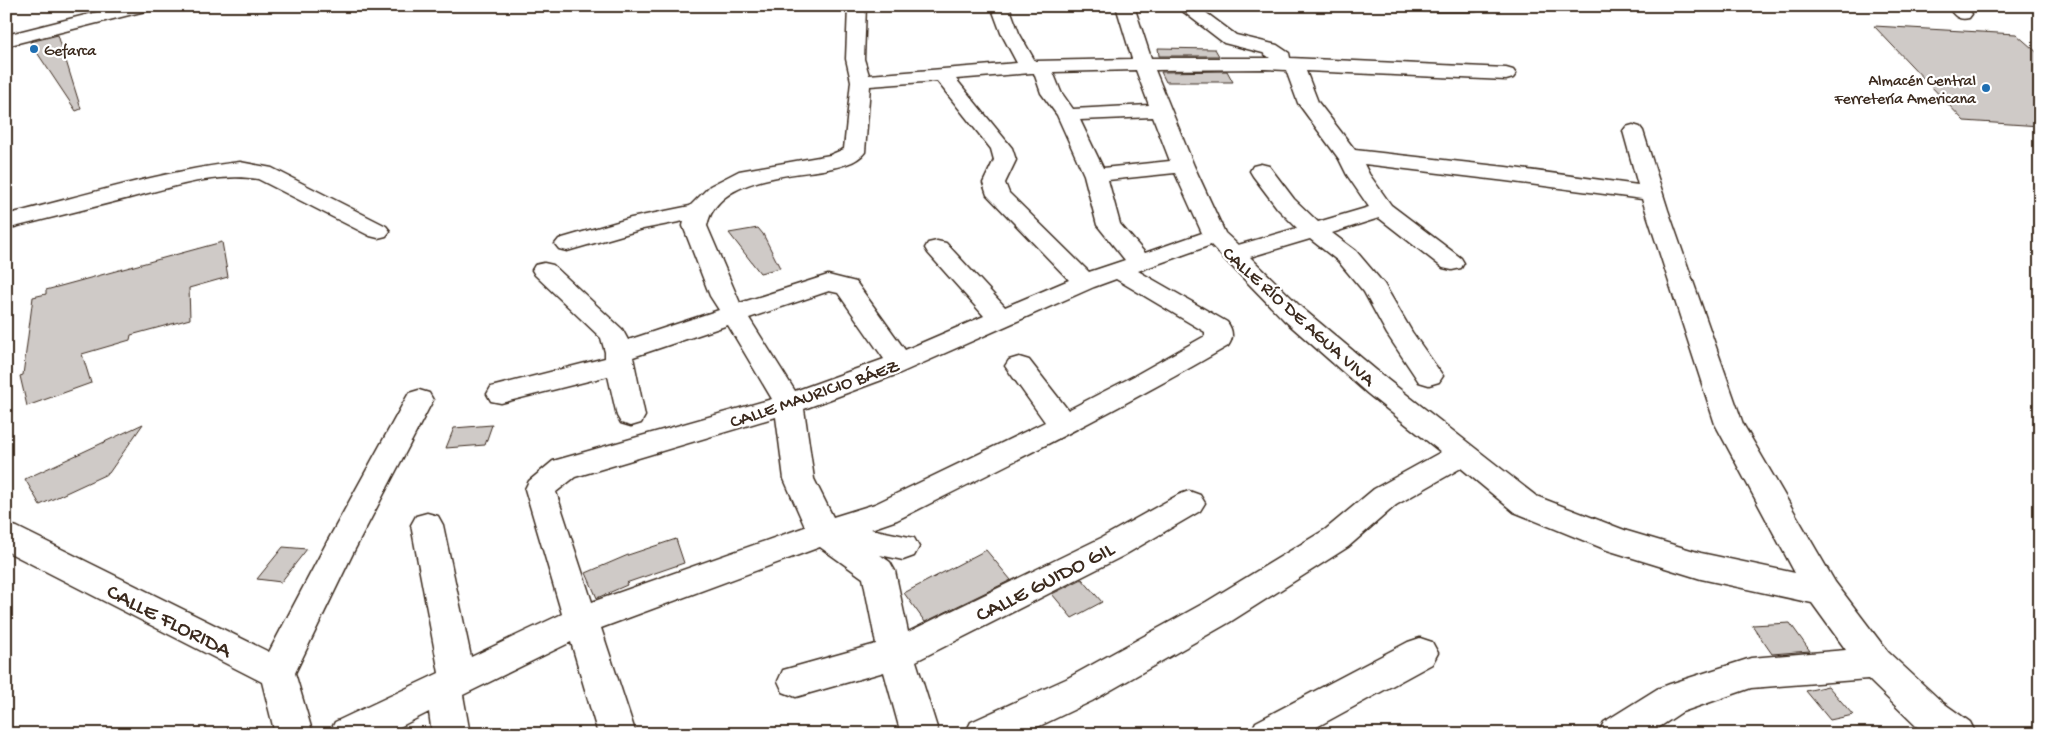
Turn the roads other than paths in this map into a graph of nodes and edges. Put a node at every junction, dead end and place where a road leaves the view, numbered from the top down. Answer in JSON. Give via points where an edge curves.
{"nodes":[{"id":1,"x":117,"y":6,"type":"edge"},
{"id":2,"x":144,"y":6,"type":"edge"},
{"id":3,"x":857,"y":6,"type":"edge"},
{"id":4,"x":1000,"y":6,"type":"edge"},
{"id":5,"x":1125,"y":6,"type":"edge"},
{"id":6,"x":1185,"y":6,"type":"edge"},
{"id":7,"x":1425,"y":6,"type":"edge"},
{"id":8,"x":1476,"y":6,"type":"edge"},
{"id":9,"x":6,"y":32,"type":"edge"},
{"id":10,"x":6,"y":41,"type":"edge"},
{"id":11,"x":1143,"y":64,"type":"junction"},
{"id":12,"x":1291,"y":65,"type":"junction"},
{"id":13,"x":1035,"y":68,"type":"junction"},
{"id":14,"x":1506,"y":74,"type":"dead end"},
{"id":15,"x":942,"y":75,"type":"junction"},
{"id":16,"x":861,"y":81,"type":"junction"},
{"id":17,"x":1161,"y":110,"type":"junction"},
{"id":18,"x":1066,"y":115,"type":"junction"},
{"id":19,"x":1632,"y":131,"type":"dead end"},
{"id":20,"x":1350,"y":156,"type":"junction"},
{"id":21,"x":1183,"y":166,"type":"junction"},
{"id":22,"x":1260,"y":171,"type":"dead end"},
{"id":23,"x":1095,"y":175,"type":"junction"},
{"id":24,"x":1652,"y":194,"type":"junction"},
{"id":25,"x":1383,"y":210,"type":"junction"},
{"id":26,"x":698,"y":211,"type":"junction"},
{"id":27,"x":6,"y":222,"type":"edge"},
{"id":28,"x":378,"y":230,"type":"dead end"},
{"id":29,"x":1314,"y":231,"type":"junction"},
{"id":30,"x":567,"y":244,"type":"dead end"},
{"id":31,"x":1223,"y":246,"type":"junction"},
{"id":32,"x":937,"y":248,"type":"dead end"},
{"id":33,"x":1452,"y":263,"type":"dead end"},
{"id":34,"x":1129,"y":266,"type":"junction"},
{"id":35,"x":544,"y":270,"type":"dead end"},
{"id":36,"x":1084,"y":282,"type":"junction"},
{"id":37,"x":734,"y":312,"type":"junction"},
{"id":38,"x":1001,"y":320,"type":"junction"},
{"id":39,"x":619,"y":358,"type":"junction"},
{"id":40,"x":900,"y":363,"type":"junction"},
{"id":41,"x":1019,"y":366,"type":"dead end"},
{"id":42,"x":1429,"y":376,"type":"dead end"},
{"id":43,"x":501,"y":394,"type":"dead end"},
{"id":44,"x":419,"y":400,"type":"dead end"},
{"id":45,"x":789,"y":404,"type":"junction"},
{"id":46,"x":631,"y":416,"type":"dead end"},
{"id":47,"x":1063,"y":426,"type":"junction"},
{"id":48,"x":1462,"y":453,"type":"junction"},
{"id":49,"x":1190,"y":503,"type":"dead end"},
{"id":50,"x":426,"y":525,"type":"dead end"},
{"id":51,"x":824,"y":533,"type":"junction"},
{"id":52,"x":6,"y":536,"type":"edge"},
{"id":53,"x":903,"y":547,"type":"dead end"},
{"id":54,"x":1823,"y":592,"type":"junction"},
{"id":55,"x":582,"y":620,"type":"junction"},
{"id":56,"x":1420,"y":653,"type":"dead end"},
{"id":57,"x":896,"y":654,"type":"junction"},
{"id":58,"x":1875,"y":663,"type":"junction"},
{"id":59,"x":277,"y":673,"type":"junction"},
{"id":60,"x":796,"y":681,"type":"dead end"},
{"id":61,"x":451,"y":683,"type":"junction"},
{"id":62,"x":294,"y":734,"type":"edge"},
{"id":63,"x":348,"y":734,"type":"edge"},
{"id":64,"x":451,"y":734,"type":"edge"},
{"id":65,"x":617,"y":734,"type":"edge"},
{"id":66,"x":920,"y":734,"type":"edge"},
{"id":67,"x":984,"y":734,"type":"edge"},
{"id":68,"x":1269,"y":734,"type":"edge"},
{"id":69,"x":1617,"y":734,"type":"edge"},
{"id":70,"x":1957,"y":734,"type":"edge"}],
"edges":[{"from":1,"to":9,"type":"street"},
{"from":2,"to":10,"type":"street"},
{"from":3,"to":16,"type":"street","via":[[856,59]]},
{"from":4,"to":13,"type":"street","via":[[1010,34]]},
{"from":5,"to":11,"type":"street","name":"CALLE RÍO DE AGUA VIVA"},
{"from":6,"to":12,"type":"street","via":[[1230,39],[1270,49]]},
{"from":7,"to":8,"type":"street"},
{"from":11,"to":12,"type":"street"},
{"from":11,"to":13,"type":"street"},
{"from":11,"to":17,"type":"street","name":"CALLE RÍO DE AGUA VIVA"},
{"from":12,"to":14,"type":"street"},
{"from":12,"to":20,"type":"street","via":[[1308,103]]},
{"from":13,"to":15,"type":"street"},
{"from":13,"to":18,"type":"street"},
{"from":15,"to":16,"type":"street"},
{"from":15,"to":36,"type":"street","via":[[1001,148],[1005,160],[994,182],[998,196]]},
{"from":16,"to":26,"type":"street","via":[[854,152],[836,161],[747,176],[718,190]]},
{"from":17,"to":18,"type":"street"},
{"from":17,"to":21,"type":"street","name":"CALLE RÍO DE AGUA VIVA"},
{"from":18,"to":23,"type":"street"},
{"from":19,"to":24,"type":"street"},
{"from":20,"to":24,"type":"street"},
{"from":20,"to":25,"type":"street","via":[[1358,175]]},
{"from":21,"to":23,"type":"street"},
{"from":21,"to":31,"type":"street","name":"CALLE RÍO DE AGUA VIVA"},
{"from":22,"to":29,"type":"street","via":[[1286,204]]},
{"from":23,"to":34,"type":"street","via":[[1109,225]]},
{"from":24,"to":54,"type":"street","via":[[1729,424]]},
{"from":25,"to":29,"type":"street","name":"CALLE MAURICIO BÁEZ"},
{"from":25,"to":33,"type":"street"},
{"from":26,"to":30,"type":"street","via":[[639,223]]},
{"from":26,"to":37,"type":"street","via":[[696,226],[724,296]]},
{"from":27,"to":28,"type":"street","via":[[153,185],[240,168],[264,173]]},
{"from":29,"to":31,"type":"street","name":"CALLE MAURICIO BÁEZ"},
{"from":29,"to":42,"type":"street","via":[[1347,256],[1375,289]]},
{"from":31,"to":34,"type":"street","name":"CALLE MAURICIO BÁEZ"},
{"from":31,"to":48,"type":"street","name":"CALLE RÍO DE AGUA VIVA","via":[[1293,314]]},
{"from":32,"to":38,"type":"street"},
{"from":34,"to":36,"type":"street","name":"CALLE MAURICIO BÁEZ"},
{"from":34,"to":47,"type":"street","via":[[1218,328],[1219,340]]},
{"from":35,"to":39,"type":"street","via":[[613,335]]},
{"from":36,"to":38,"type":"street","name":"CALLE MAURICIO BÁEZ"},
{"from":37,"to":39,"type":"street"},
{"from":37,"to":40,"type":"street","via":[[828,283],[847,287]]},
{"from":37,"to":45,"type":"street"},
{"from":38,"to":40,"type":"street","name":"CALLE MAURICIO BÁEZ"},
{"from":39,"to":43,"type":"street"},
{"from":39,"to":46,"type":"street"},
{"from":40,"to":45,"type":"street","name":"CALLE MAURICIO BÁEZ"},
{"from":41,"to":47,"type":"street"},
{"from":44,"to":59,"type":"street"},
{"from":45,"to":51,"type":"street","via":[[799,479]]},
{"from":45,"to":55,"type":"street","name":"CALLE MAURICIO BÁEZ","via":[[564,468],[540,489]]},
{"from":47,"to":51,"type":"street","via":[[886,512]]},
{"from":48,"to":54,"type":"street","name":"CALLE RÍO DE AGUA VIVA","via":[[1525,504],[1618,541],[1701,566]]},
{"from":48,"to":67,"type":"street","via":[[1385,497],[1337,538],[1218,612],[1079,690]]},
{"from":49,"to":57,"type":"street","name":"CALLE GUIDO GIL","via":[[1112,547]]},
{"from":50,"to":61,"type":"street"},
{"from":51,"to":53,"type":"street"},
{"from":51,"to":55,"type":"street"},
{"from":51,"to":57,"type":"street","via":[[878,571]]},
{"from":52,"to":59,"type":"street","name":"CALLE FLORIDA"},
{"from":54,"to":58,"type":"street"},
{"from":55,"to":61,"type":"street"},
{"from":55,"to":65,"type":"street"},
{"from":56,"to":68,"type":"street"},
{"from":57,"to":60,"type":"street","name":"CALLE GUIDO GIL"},
{"from":57,"to":66,"type":"street"},
{"from":58,"to":69,"type":"street","via":[[1751,673],[1670,700]]},
{"from":58,"to":70,"type":"street","via":[[1929,714]]},
{"from":59,"to":62,"type":"street"},
{"from":61,"to":63,"type":"street"},
{"from":61,"to":64,"type":"street"}]}
